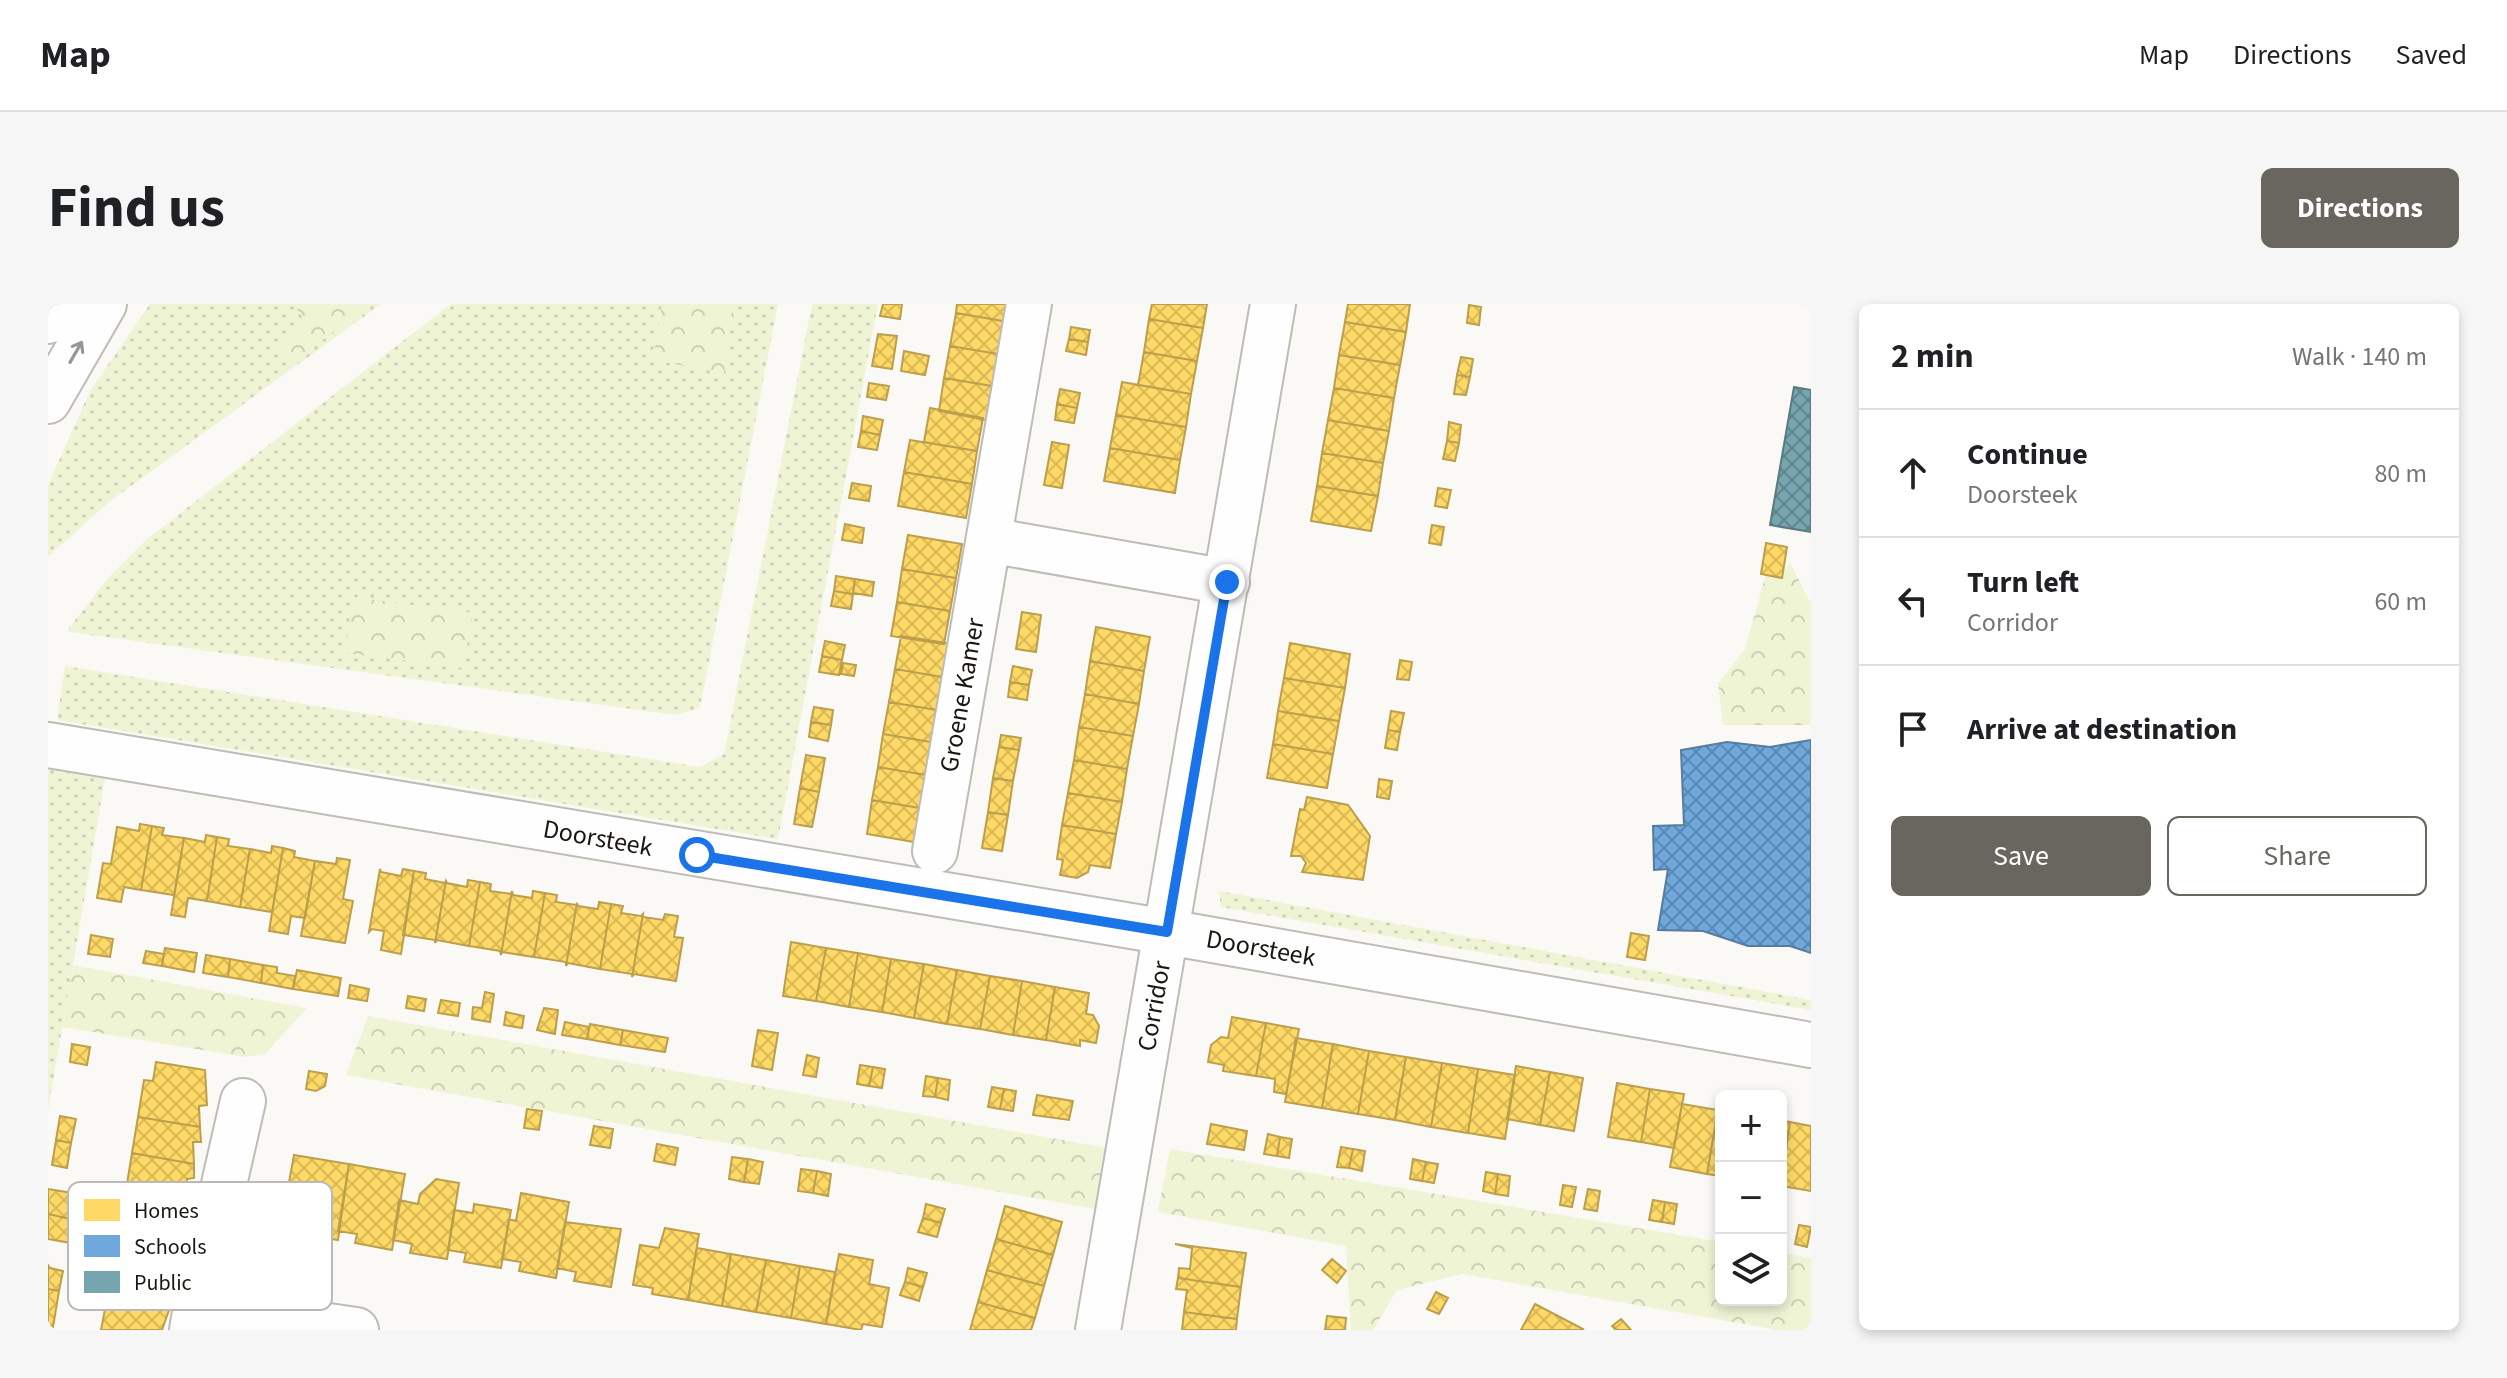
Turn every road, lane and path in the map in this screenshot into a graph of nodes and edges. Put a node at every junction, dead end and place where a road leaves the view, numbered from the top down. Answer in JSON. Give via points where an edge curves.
{"nodes":[{"id":1,"x":58,"y":304,"type":"edge"},
{"id":2,"x":104,"y":304,"type":"edge"},
{"id":3,"x":1029,"y":304,"type":"edge"},
{"id":4,"x":1273,"y":304,"type":"edge"},
{"id":5,"x":48,"y":321,"type":"edge"},
{"id":6,"x":48,"y":401,"type":"edge"},
{"id":7,"x":989,"y":540,"type":"junction"},
{"id":8,"x":1227,"y":582,"type":"junction"},
{"id":9,"x":48,"y":745,"type":"edge"},
{"id":10,"x":935,"y":851,"type":"dead end"},
{"id":11,"x":1167,"y":932,"type":"junction"},
{"id":12,"x":1811,"y":1045,"type":"edge"},
{"id":13,"x":243,"y":1101,"type":"dead end"},
{"id":14,"x":225,"y":1182,"type":"edge"},
{"id":15,"x":194,"y":1318,"type":"edge"},
{"id":16,"x":356,"y":1330,"type":"edge"},
{"id":17,"x":1098,"y":1330,"type":"edge"}],
"edges":[{"from":1,"to":5,"type":"street"},
{"from":6,"to":2,"type":"street","one_way":true},
{"from":3,"to":7,"type":"street","name":"Groene Kamer"},
{"from":4,"to":8,"type":"street","name":"Corridor"},
{"from":7,"to":8,"type":"street"},
{"from":7,"to":10,"type":"street","name":"Groene Kamer"},
{"from":8,"to":11,"type":"street","name":"Corridor"},
{"from":9,"to":11,"type":"street","name":"Doorsteek"},
{"from":11,"to":12,"type":"street","name":"Doorsteek"},
{"from":11,"to":17,"type":"street","name":"Corridor"},
{"from":13,"to":14,"type":"street"},
{"from":15,"to":16,"type":"street"}]}
